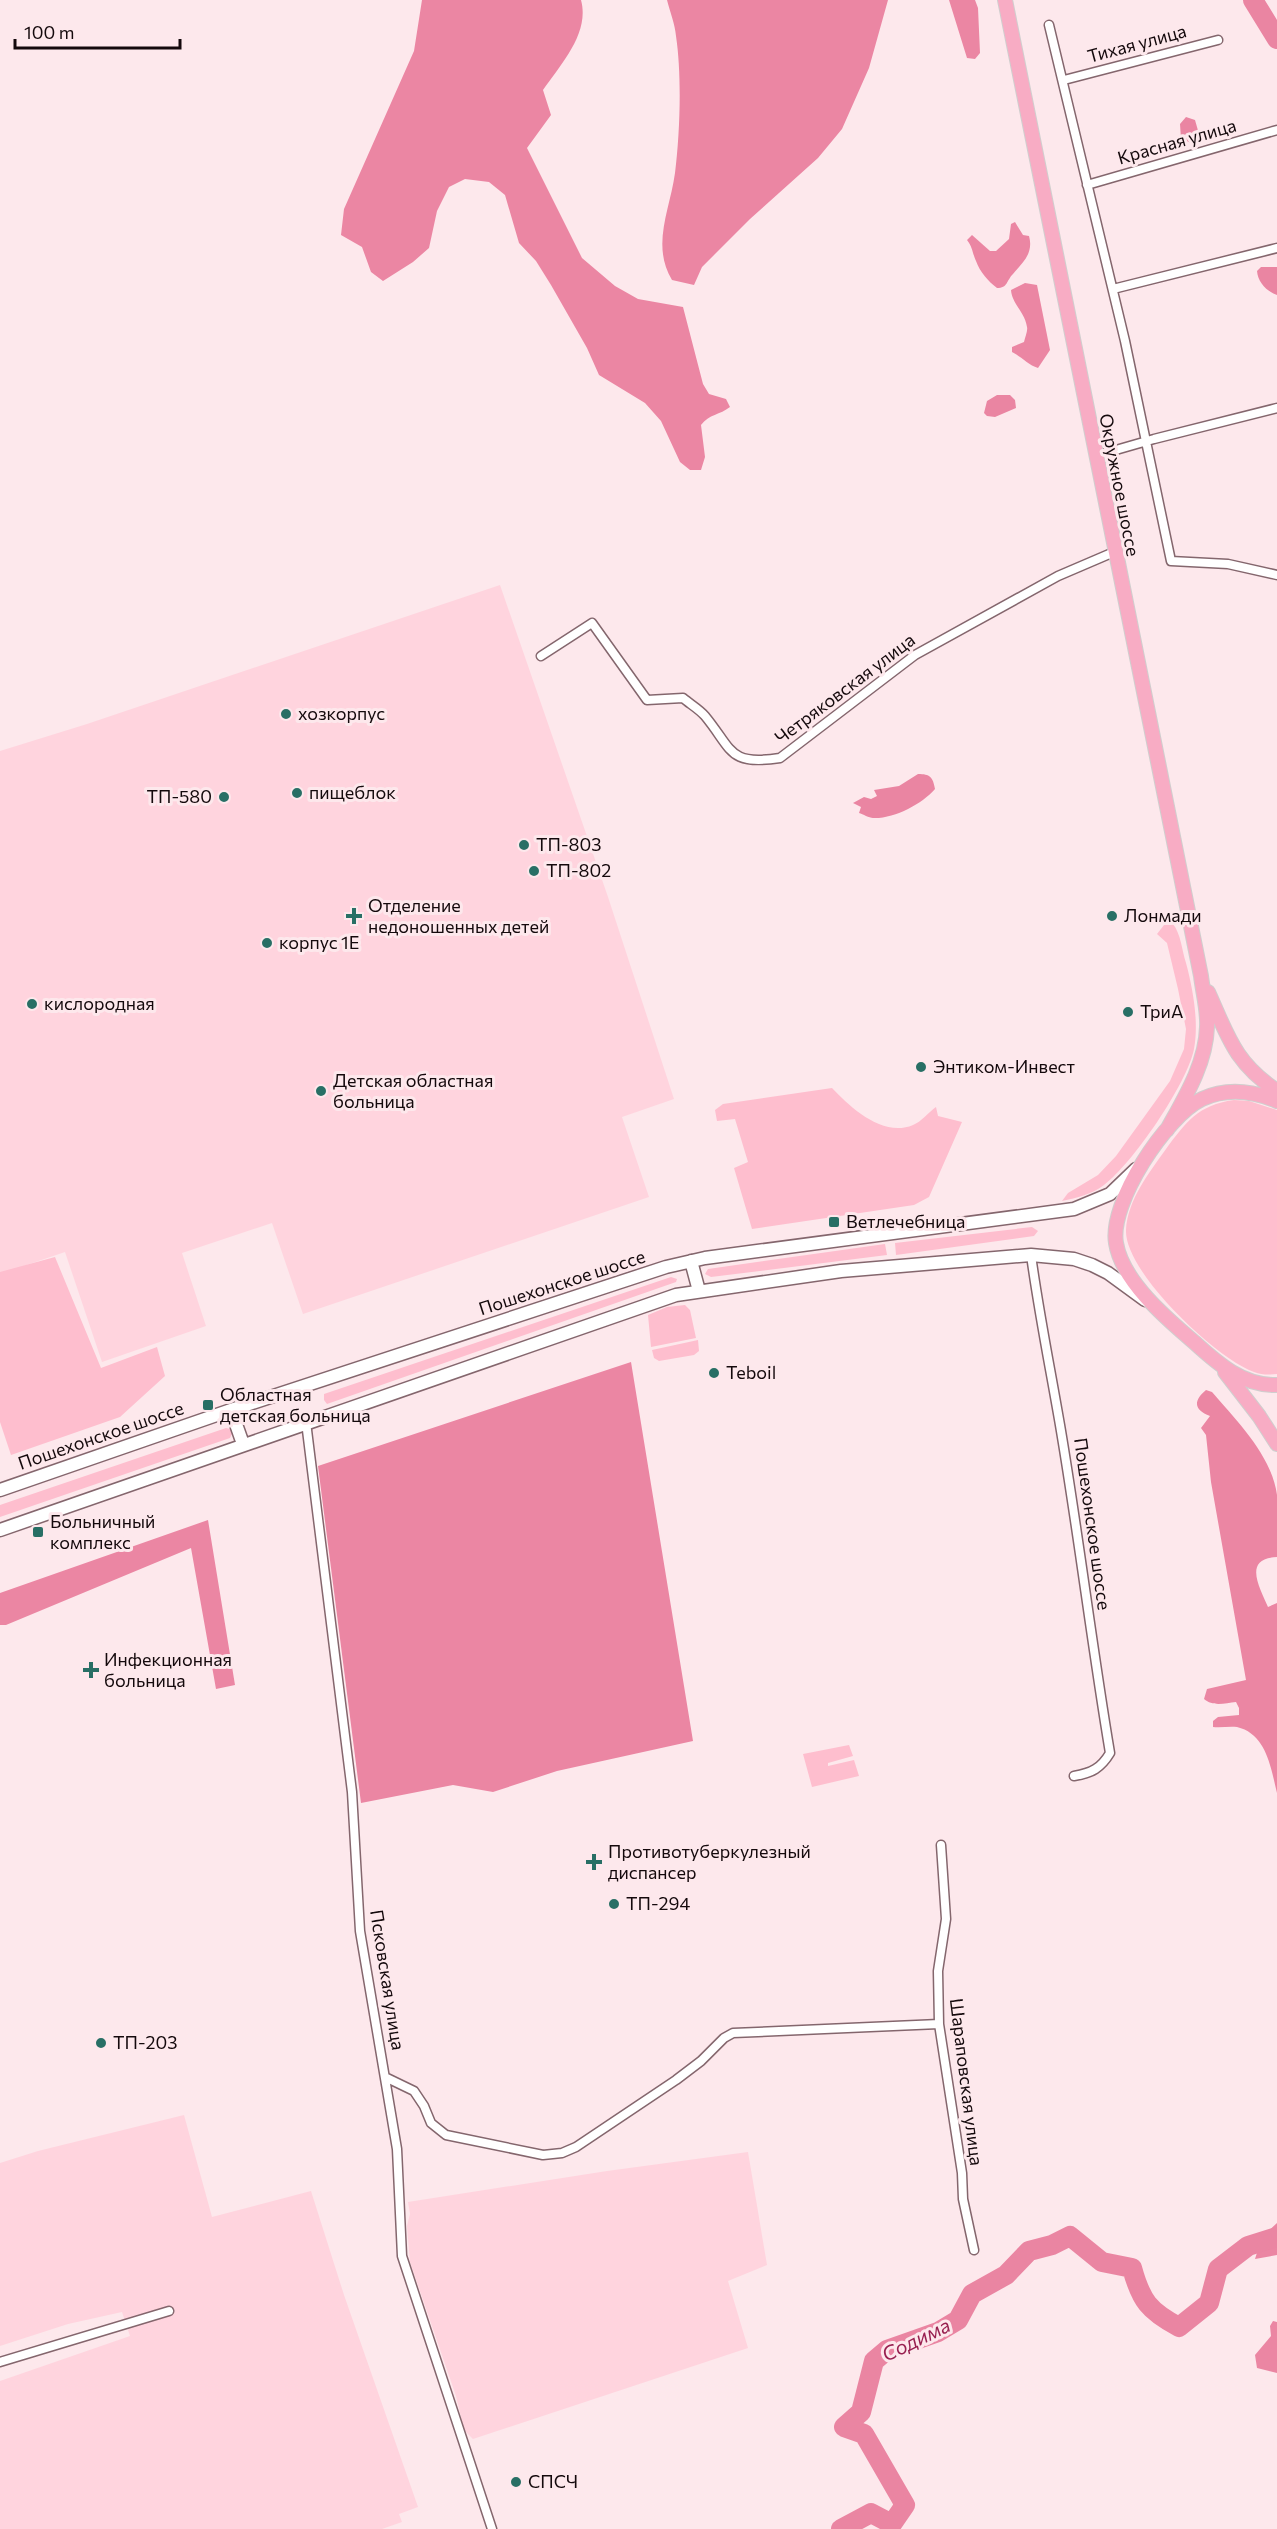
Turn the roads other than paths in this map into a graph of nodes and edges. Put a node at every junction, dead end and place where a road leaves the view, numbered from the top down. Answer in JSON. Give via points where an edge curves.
{"nodes":[{"id":1,"x":1005,"y":0,"type":"edge"},
{"id":2,"x":1049,"y":25,"type":"dead end"},
{"id":3,"x":1218,"y":40,"type":"dead end"},
{"id":4,"x":1064,"y":80,"type":"junction"},
{"id":5,"x":1277,"y":130,"type":"edge"},
{"id":6,"x":1087,"y":185,"type":"junction"},
{"id":7,"x":1277,"y":248,"type":"edge"},
{"id":8,"x":1113,"y":289,"type":"junction"},
{"id":9,"x":1277,"y":408,"type":"edge"},
{"id":10,"x":1147,"y":441,"type":"junction"},
{"id":11,"x":1095,"y":456,"type":"junction"},
{"id":12,"x":1114,"y":552,"type":"junction"},
{"id":13,"x":1277,"y":576,"type":"edge"},
{"id":14,"x":540,"y":656,"type":"dead end"},
{"id":15,"x":1201,"y":976,"type":"junction"},
{"id":16,"x":1277,"y":1091,"type":"edge"},
{"id":17,"x":1277,"y":1101,"type":"edge"},
{"id":18,"x":1167,"y":1130,"type":"junction"},
{"id":19,"x":1141,"y":1164,"type":"junction"},
{"id":20,"x":1031,"y":1255,"type":"junction"},
{"id":21,"x":691,"y":1261,"type":"junction"},
{"id":22,"x":699,"y":1291,"type":"junction"},
{"id":23,"x":1159,"y":1311,"type":"junction"},
{"id":24,"x":1218,"y":1364,"type":"junction"},
{"id":25,"x":1277,"y":1385,"type":"edge"},
{"id":26,"x":231,"y":1410,"type":"junction"},
{"id":27,"x":306,"y":1422,"type":"junction"},
{"id":28,"x":243,"y":1444,"type":"junction"},
{"id":29,"x":1277,"y":1444,"type":"edge"},
{"id":30,"x":0,"y":1490,"type":"edge"},
{"id":31,"x":0,"y":1530,"type":"edge"},
{"id":32,"x":1074,"y":1776,"type":"dead end"},
{"id":33,"x":941,"y":1845,"type":"dead end"},
{"id":34,"x":939,"y":2024,"type":"junction"},
{"id":35,"x":385,"y":2077,"type":"junction"},
{"id":36,"x":974,"y":2250,"type":"dead end"},
{"id":37,"x":169,"y":2311,"type":"dead end"},
{"id":38,"x":0,"y":2362,"type":"edge"},
{"id":39,"x":492,"y":2529,"type":"edge"}],
"edges":[{"from":1,"to":11,"type":"main road","name":"Окружное шоссе"},
{"from":2,"to":4,"type":"street"},
{"from":3,"to":4,"type":"street","name":"Тихая улица"},
{"from":4,"to":6,"type":"street"},
{"from":5,"to":6,"type":"street","name":"Красная улица"},
{"from":6,"to":8,"type":"street"},
{"from":7,"to":8,"type":"street"},
{"from":8,"to":10,"type":"street"},
{"from":9,"to":10,"type":"street"},
{"from":10,"to":11,"type":"street"},
{"from":10,"to":13,"type":"street","via":[[1171,561],[1228,564]]},
{"from":11,"to":12,"type":"main road","name":"Окружное шоссе"},
{"from":12,"to":14,"type":"street","name":"Четряковская улица","via":[[1058,576],[915,655],[780,758],[757,762],[731,753],[704,715],[683,698],[647,700],[592,623]]},
{"from":12,"to":15,"type":"main road","name":"Окружное шоссе"},
{"from":15,"to":16,"type":"main road","name":"Окружное шоссе","via":[[1237,1055],[1248,1069]]},
{"from":15,"to":18,"type":"main road","name":"Окружное шоссе","via":[[1206,1043],[1190,1088]]},
{"from":17,"to":18,"type":"main road","name":"Окружное шоссе","via":[[1248,1093],[1212,1095],[1196,1102]]},
{"from":18,"to":19,"type":"main road","name":"Окружное шоссе"},
{"from":19,"to":21,"type":"main road","name":"Пошехонское шоссе","via":[[1110,1194],[1074,1209]]},
{"from":19,"to":23,"type":"main road","name":"Окружное шоссе","via":[[1119,1215],[1116,1243],[1132,1277]]},
{"from":20,"to":22,"type":"main road","via":[[873,1268]]},
{"from":20,"to":23,"type":"main road","via":[[1074,1259],[1092,1265]]},
{"from":20,"to":32,"type":"street","name":"Пошехонское шоссе","via":[[1110,1753],[1092,1773]]},
{"from":21,"to":22,"type":"main road"},
{"from":21,"to":26,"type":"main road","name":"Пошехонское шоссе"},
{"from":22,"to":27,"type":"main road","via":[[676,1295]]},
{"from":23,"to":24,"type":"main road","name":"Окружное шоссе"},
{"from":24,"to":25,"type":"main road","name":"Окружное шоссе","via":[[1247,1380]]},
{"from":24,"to":29,"type":"main road","name":"Окружное шоссе"},
{"from":26,"to":28,"type":"main road"},
{"from":26,"to":30,"type":"main road","name":"Пошехонское шоссе"},
{"from":27,"to":28,"type":"main road"},
{"from":27,"to":35,"type":"street","name":"Псковская улица","via":[[351,1792],[360,1931]]},
{"from":28,"to":31,"type":"main road"},
{"from":33,"to":34,"type":"street","name":"Шараповская улица","via":[[946,1919],[938,1971]]},
{"from":34,"to":35,"type":"street","via":[[733,2033],[676,2080],[576,2147],[543,2155],[446,2135],[431,2123],[414,2091]]},
{"from":34,"to":36,"type":"street","name":"Шараповская улица","via":[[963,2199]]},
{"from":35,"to":39,"type":"street","name":"Псковская улица","via":[[397,2148],[404,2267]]},
{"from":37,"to":38,"type":"street"}]}
